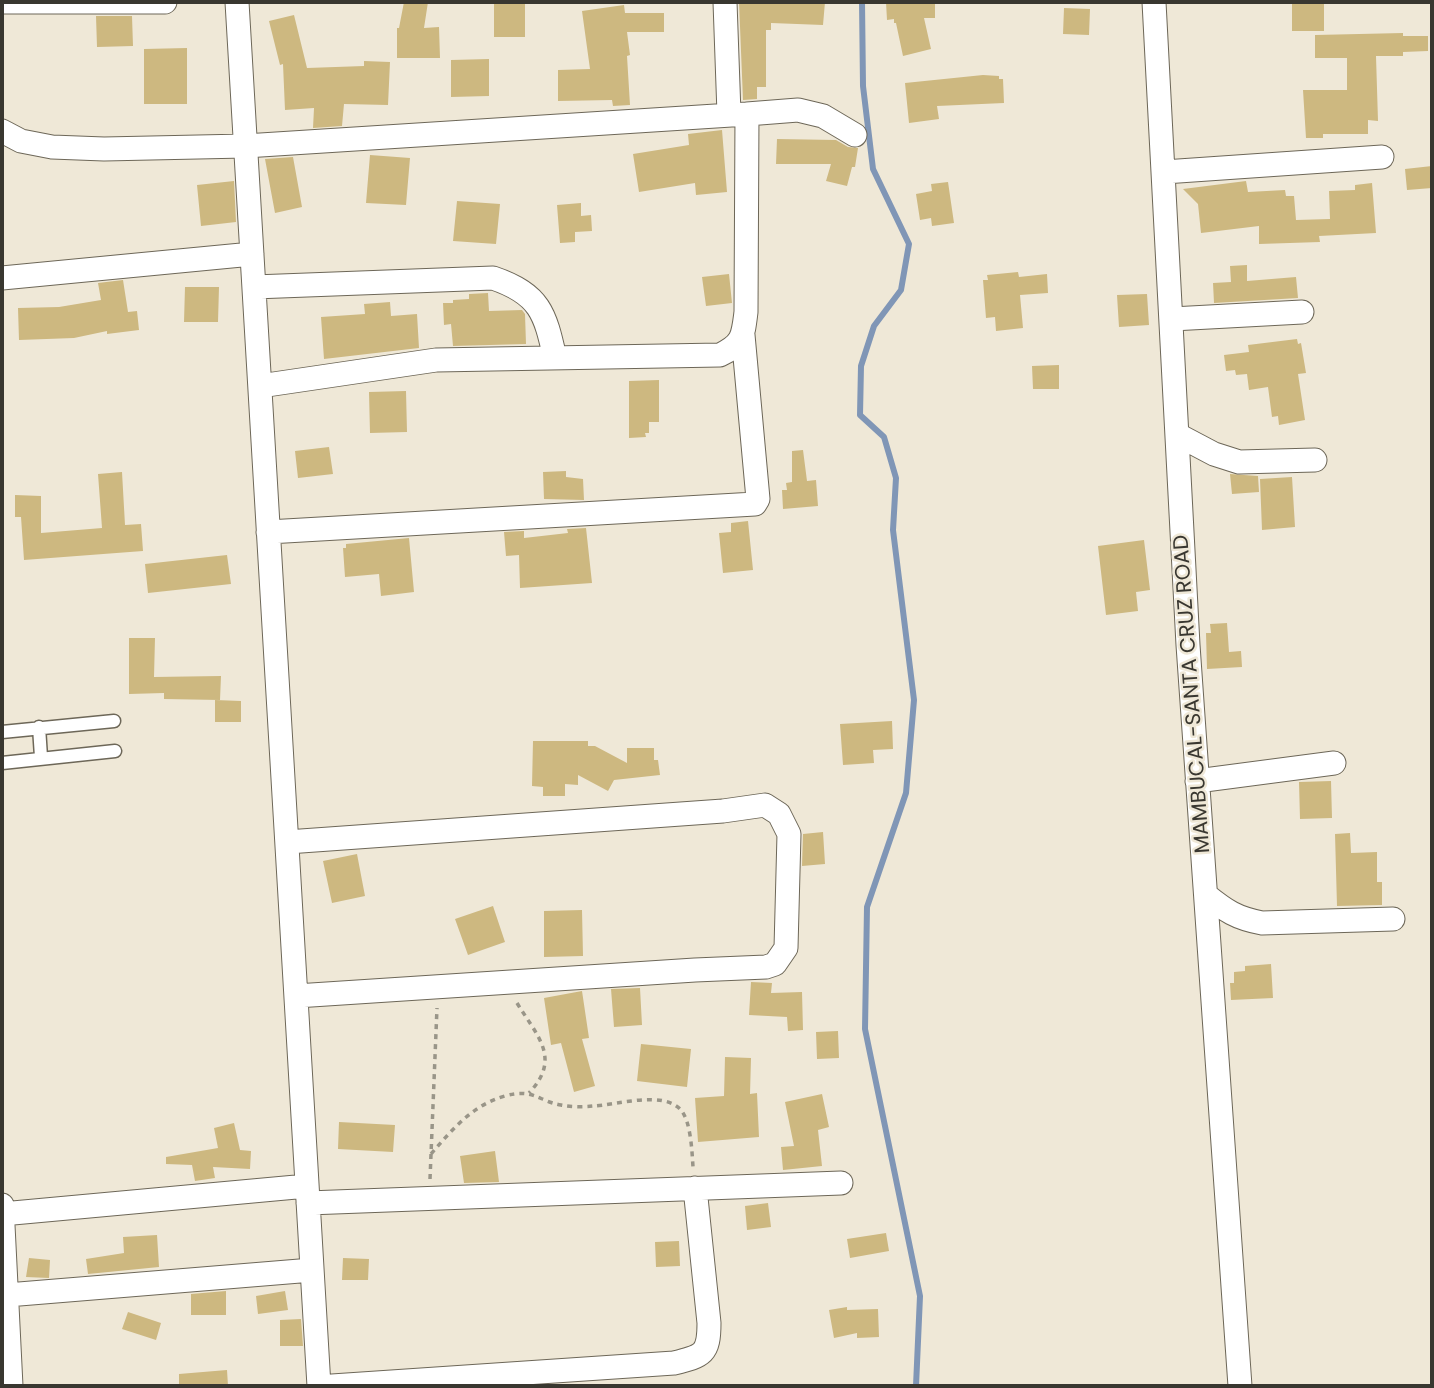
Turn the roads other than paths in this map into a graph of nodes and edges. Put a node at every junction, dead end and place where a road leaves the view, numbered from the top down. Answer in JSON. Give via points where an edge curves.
{"nodes":[{"id":1,"x":2,"y":2,"type":"edge"},
{"id":2,"x":165,"y":2,"type":"edge"},
{"id":3,"x":237,"y":2,"type":"edge"},
{"id":4,"x":725,"y":2,"type":"edge"},
{"id":5,"x":1154,"y":2,"type":"edge"},
{"id":6,"x":738,"y":114,"type":"junction"},
{"id":7,"x":2,"y":131,"type":"edge"},
{"id":8,"x":855,"y":135,"type":"dead end"},
{"id":9,"x":245,"y":146,"type":"junction"},
{"id":10,"x":1382,"y":157,"type":"dead end"},
{"id":11,"x":1164,"y":172,"type":"junction"},
{"id":12,"x":252,"y":254,"type":"junction"},
{"id":13,"x":2,"y":278,"type":"edge"},
{"id":14,"x":254,"y":287,"type":"junction"},
{"id":15,"x":1302,"y":312,"type":"dead end"},
{"id":16,"x":1172,"y":319,"type":"junction"},
{"id":17,"x":743,"y":335,"type":"junction"},
{"id":18,"x":555,"y":358,"type":"junction"},
{"id":19,"x":260,"y":386,"type":"junction"},
{"id":20,"x":1178,"y":435,"type":"junction"},
{"id":21,"x":1315,"y":460,"type":"dead end"},
{"id":22,"x":268,"y":532,"type":"junction"},
{"id":23,"x":114,"y":721,"type":"dead end"},
{"id":24,"x":39,"y":727,"type":"junction"},
{"id":25,"x":2,"y":732,"type":"edge"},
{"id":26,"x":115,"y":751,"type":"dead end"},
{"id":27,"x":41,"y":757,"type":"junction"},
{"id":28,"x":2,"y":763,"type":"edge"},
{"id":29,"x":1334,"y":763,"type":"dead end"},
{"id":30,"x":1197,"y":780,"type":"junction"},
{"id":31,"x":287,"y":842,"type":"junction"},
{"id":32,"x":1206,"y":895,"type":"junction"},
{"id":33,"x":1393,"y":919,"type":"dead end"},
{"id":34,"x":296,"y":996,"type":"junction"},
{"id":35,"x":841,"y":1184,"type":"dead end"},
{"id":36,"x":695,"y":1188,"type":"junction"},
{"id":37,"x":308,"y":1195,"type":"junction"},
{"id":38,"x":2,"y":1205,"type":"edge"},
{"id":39,"x":2,"y":1214,"type":"edge"},
{"id":40,"x":312,"y":1270,"type":"junction"},
{"id":41,"x":7,"y":1295,"type":"junction"},
{"id":42,"x":11,"y":1386,"type":"edge"},
{"id":43,"x":319,"y":1386,"type":"edge"},
{"id":44,"x":332,"y":1386,"type":"edge"},
{"id":45,"x":1240,"y":1386,"type":"edge"}],
"edges":[{"from":1,"to":2,"type":"street"},
{"from":3,"to":9,"type":"street"},
{"from":4,"to":6,"type":"street"},
{"from":5,"to":11,"type":"street","name":"MAMBUCAL-SANTA CRUZ ROAD"},
{"from":6,"to":8,"type":"street","via":[[798,110],[823,116]]},
{"from":6,"to":9,"type":"street"},
{"from":6,"to":17,"type":"street","via":[[746,312]]},
{"from":7,"to":9,"type":"street","via":[[21,141],[52,147]]},
{"from":9,"to":12,"type":"street"},
{"from":10,"to":11,"type":"street"},
{"from":11,"to":16,"type":"street","name":"MAMBUCAL-SANTA CRUZ ROAD"},
{"from":12,"to":13,"type":"street"},
{"from":12,"to":14,"type":"street"},
{"from":14,"to":18,"type":"street","via":[[493,278],[512,285],[540,309]]},
{"from":14,"to":19,"type":"street"},
{"from":15,"to":16,"type":"street"},
{"from":16,"to":20,"type":"street","name":"MAMBUCAL-SANTA CRUZ ROAD"},
{"from":17,"to":18,"type":"street","via":[[735,348],[720,355]]},
{"from":17,"to":22,"type":"street","via":[[755,504]]},
{"from":18,"to":19,"type":"street","via":[[436,360]]},
{"from":19,"to":22,"type":"street"},
{"from":20,"to":21,"type":"street","via":[[1239,462]]},
{"from":20,"to":30,"type":"street","name":"MAMBUCAL-SANTA CRUZ ROAD"},
{"from":22,"to":31,"type":"street"},
{"from":23,"to":24,"type":"lane"},
{"from":24,"to":25,"type":"lane"},
{"from":24,"to":27,"type":"lane"},
{"from":26,"to":27,"type":"lane"},
{"from":27,"to":28,"type":"lane"},
{"from":29,"to":30,"type":"street"},
{"from":30,"to":32,"type":"street","name":"MAMBUCAL-SANTA CRUZ ROAD"},
{"from":31,"to":34,"type":"street"},
{"from":31,"to":34,"type":"street","via":[[765,805],[779,814],[789,834],[786,948],[775,964],[766,967]]},
{"from":32,"to":33,"type":"street","via":[[1229,914],[1262,923]]},
{"from":32,"to":45,"type":"street","name":"MAMBUCAL-SANTA CRUZ ROAD"},
{"from":34,"to":37,"type":"street"},
{"from":35,"to":36,"type":"street"},
{"from":36,"to":37,"type":"street","via":[[429,1198]]},
{"from":36,"to":44,"type":"street","via":[[709,1323],[709,1342],[703,1353],[674,1363]]},
{"from":37,"to":39,"type":"street"},
{"from":37,"to":40,"type":"street"},
{"from":38,"to":39,"type":"street"},
{"from":39,"to":41,"type":"street"},
{"from":40,"to":41,"type":"street"},
{"from":40,"to":43,"type":"street"},
{"from":41,"to":42,"type":"street"}]}
